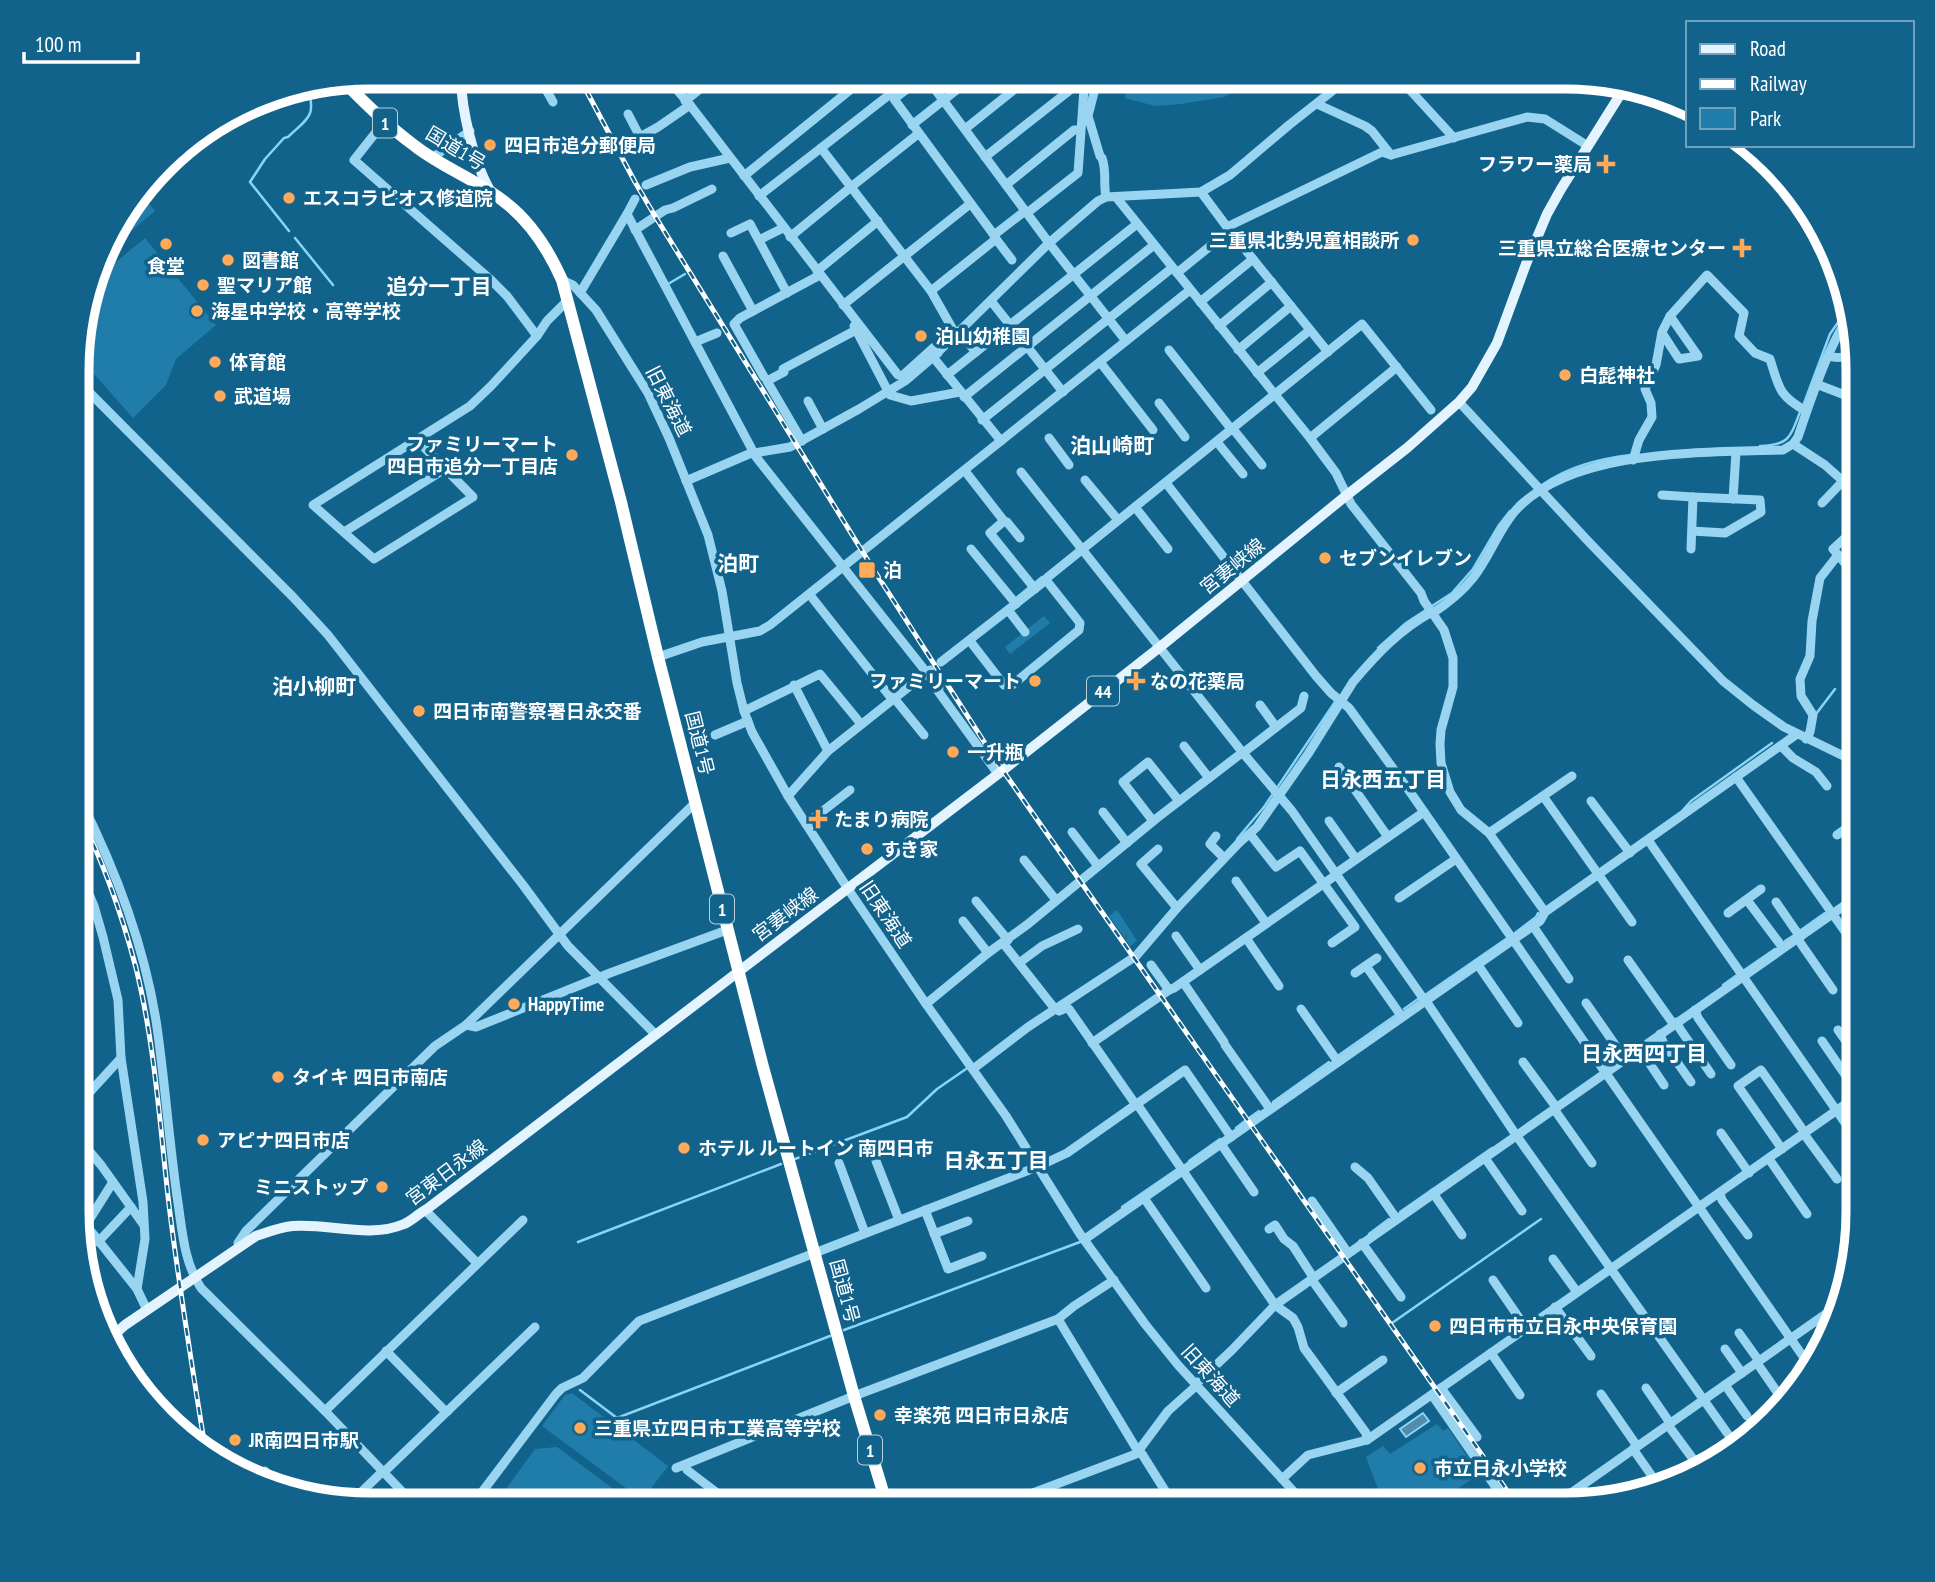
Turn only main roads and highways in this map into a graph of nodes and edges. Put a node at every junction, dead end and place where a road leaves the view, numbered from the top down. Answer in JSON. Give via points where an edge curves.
{"nodes":[{"id":1,"x":462,"y":89,"type":"edge"},
{"id":2,"x":352,"y":90,"type":"edge"},
{"id":3,"x":1620,"y":95,"type":"edge"},
{"id":4,"x":491,"y":192,"type":"junction"},
{"id":5,"x":739,"y":971,"type":"junction"},
{"id":6,"x":117,"y":1333,"type":"edge"},
{"id":7,"x":883,"y":1493,"type":"edge"}],
"edges":[{"from":1,"to":4,"type":"main road","via":[[476,161]]},
{"from":2,"to":4,"type":"highway","name":"国道1号","number":"1","via":[[384,122],[432,158]]},
{"from":3,"to":5,"type":"main road","name":"宮妻峡線","number":"44","via":[[1561,189],[1538,233],[1497,343],[1459,402],[1160,647]]},
{"from":4,"to":5,"type":"highway","name":"国道1号","number":"1","via":[[538,236],[562,280]]},
{"from":5,"to":6,"type":"main road","name":"宮東日永線","via":[[404,1224],[367,1230],[295,1226],[256,1236]]},
{"from":5,"to":7,"type":"highway","name":"国道1号","number":"1"}]}
